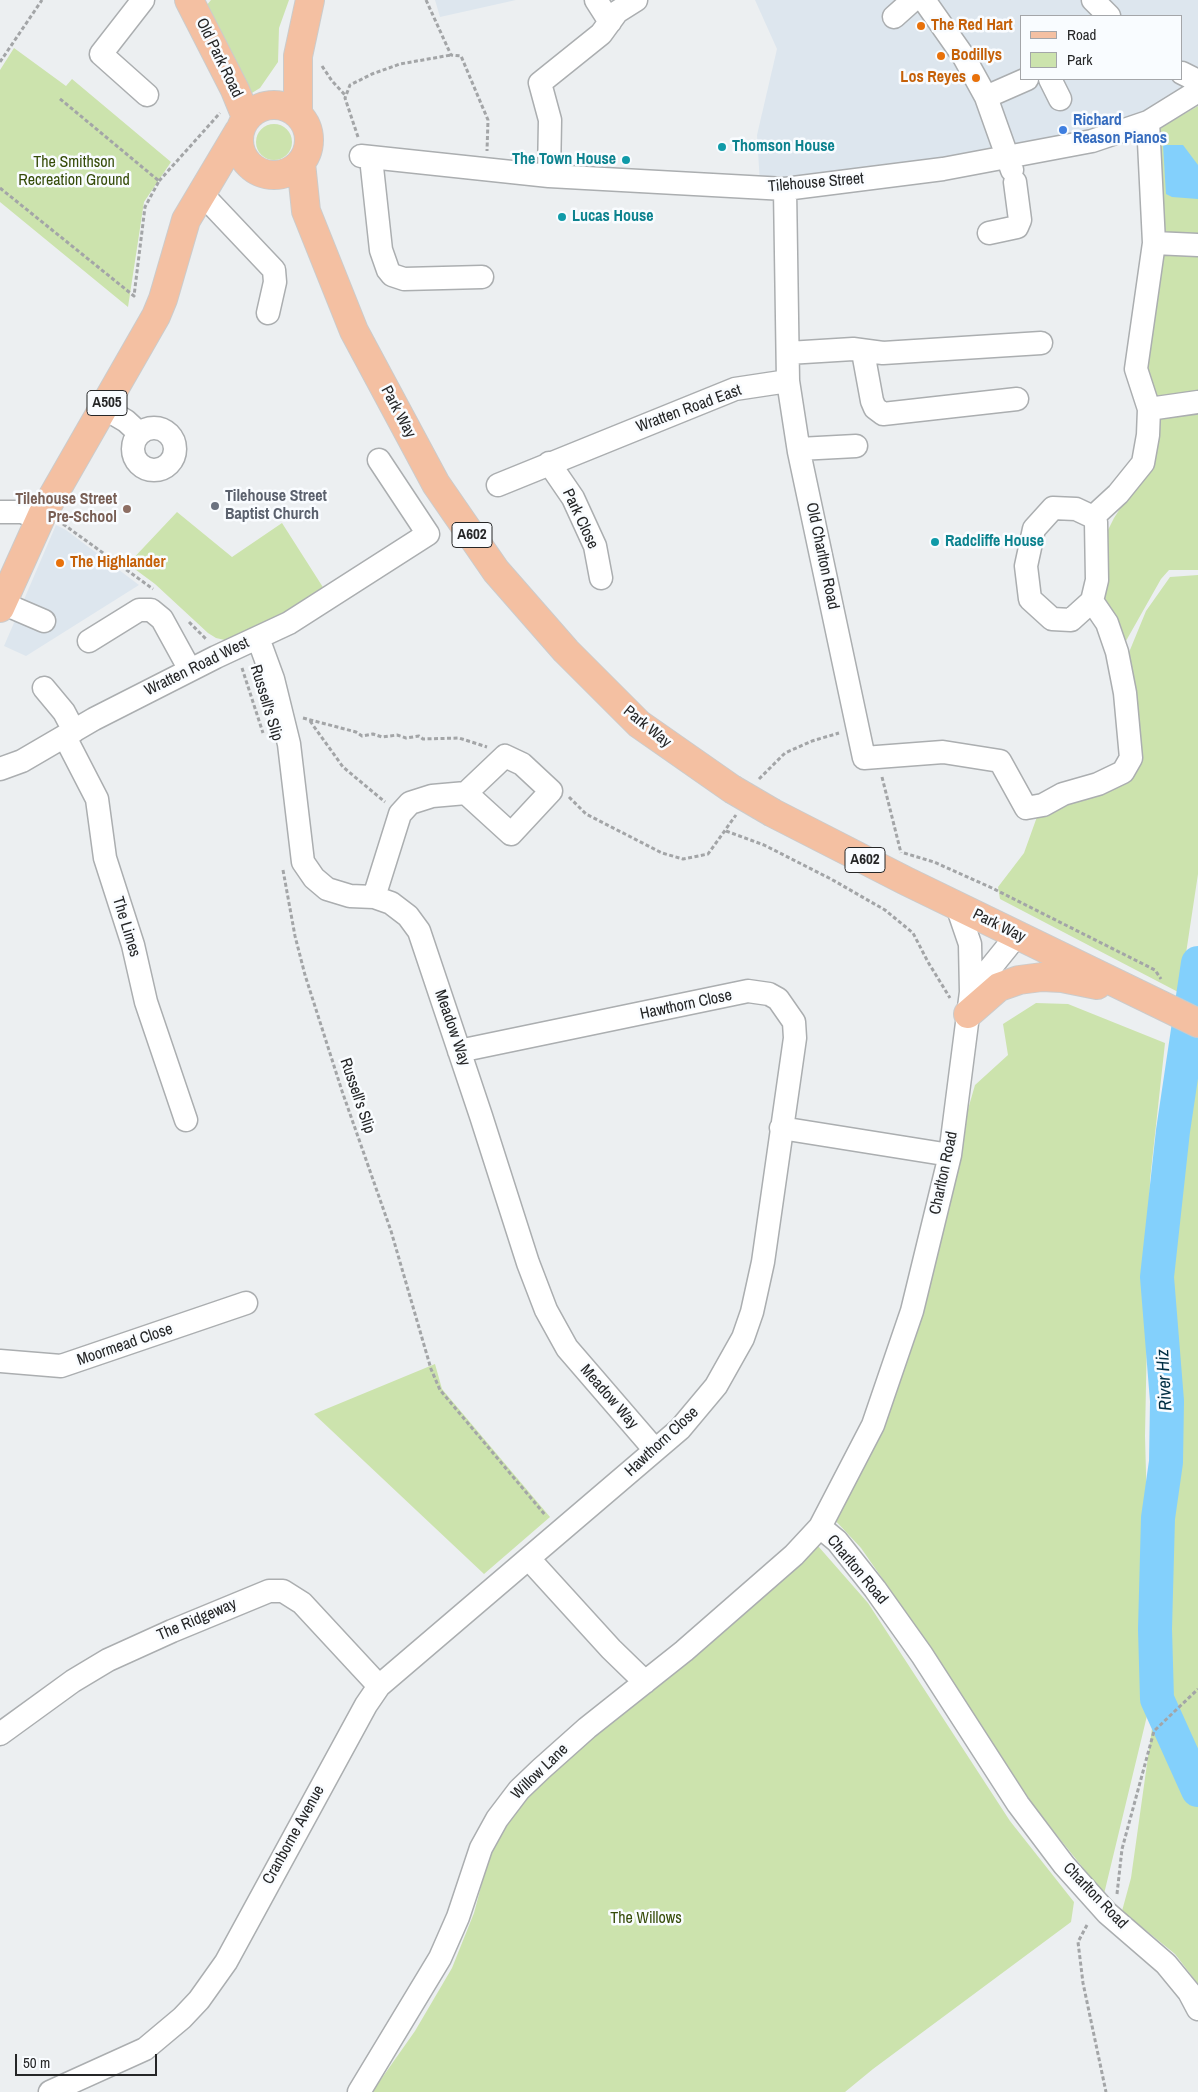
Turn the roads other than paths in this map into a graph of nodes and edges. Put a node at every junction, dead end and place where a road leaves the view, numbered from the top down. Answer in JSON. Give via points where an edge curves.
{"nodes":[{"id":1,"x":143,"y":0,"type":"edge"},
{"id":2,"x":189,"y":0,"type":"edge"},
{"id":3,"x":310,"y":0,"type":"edge"},
{"id":4,"x":596,"y":0,"type":"edge"},
{"id":5,"x":636,"y":0,"type":"edge"},
{"id":6,"x":913,"y":0,"type":"edge"},
{"id":7,"x":924,"y":0,"type":"edge"},
{"id":8,"x":1093,"y":0,"type":"edge"},
{"id":9,"x":1108,"y":15,"type":"edge"},
{"id":10,"x":894,"y":17,"type":"dead end"},
{"id":11,"x":610,"y":22,"type":"junction"},
{"id":12,"x":1183,"y":73,"type":"edge"},
{"id":13,"x":1025,"y":80,"type":"edge"},
{"id":14,"x":1050,"y":80,"type":"edge"},
{"id":15,"x":1198,"y":80,"type":"edge"},
{"id":16,"x":1198,"y":91,"type":"edge"},
{"id":17,"x":147,"y":95,"type":"dead end"},
{"id":18,"x":986,"y":97,"type":"junction"},
{"id":19,"x":1060,"y":99,"type":"dead end"},
{"id":20,"x":298,"y":114,"type":"junction"},
{"id":21,"x":1148,"y":122,"type":"junction"},
{"id":22,"x":243,"y":124,"type":"junction"},
{"id":23,"x":301,"y":163,"type":"junction"},
{"id":24,"x":1012,"y":170,"type":"junction"},
{"id":25,"x":260,"y":172,"type":"junction"},
{"id":26,"x":549,"y":176,"type":"junction"},
{"id":27,"x":785,"y":189,"type":"junction"},
{"id":28,"x":202,"y":194,"type":"junction"},
{"id":29,"x":306,"y":211,"type":"junction"},
{"id":30,"x":989,"y":233,"type":"dead end"},
{"id":31,"x":1154,"y":243,"type":"junction"},
{"id":32,"x":1198,"y":245,"type":"edge"},
{"id":33,"x":482,"y":277,"type":"dead end"},
{"id":34,"x":268,"y":313,"type":"dead end"},
{"id":35,"x":1041,"y":344,"type":"dead end"},
{"id":36,"x":858,"y":350,"type":"junction"},
{"id":37,"x":788,"y":353,"type":"junction"},
{"id":38,"x":788,"y":381,"type":"junction"},
{"id":39,"x":1017,"y":399,"type":"dead end"},
{"id":40,"x":1198,"y":402,"type":"edge"},
{"id":41,"x":104,"y":408,"type":"junction"},
{"id":42,"x":1149,"y":409,"type":"junction"},
{"id":43,"x":139,"y":433,"type":"dead end"},
{"id":44,"x":856,"y":446,"type":"dead end"},
{"id":45,"x":799,"y":449,"type":"junction"},
{"id":46,"x":379,"y":460,"type":"dead end"},
{"id":47,"x":549,"y":463,"type":"junction"},
{"id":48,"x":498,"y":485,"type":"dead end"},
{"id":49,"x":0,"y":512,"type":"edge"},
{"id":50,"x":41,"y":517,"type":"junction"},
{"id":51,"x":1093,"y":517,"type":"junction"},
{"id":52,"x":601,"y":578,"type":"dead end"},
{"id":53,"x":1092,"y":600,"type":"junction"},
{"id":54,"x":1,"y":605,"type":"edge"},
{"id":55,"x":44,"y":621,"type":"dead end"},
{"id":56,"x":258,"y":638,"type":"junction"},
{"id":57,"x":89,"y":641,"type":"dead end"},
{"id":58,"x":190,"y":670,"type":"junction"},
{"id":59,"x":44,"y":688,"type":"dead end"},
{"id":60,"x":69,"y":734,"type":"junction"},
{"id":61,"x":0,"y":769,"type":"edge"},
{"id":62,"x":473,"y":799,"type":"junction"},
{"id":63,"x":374,"y":897,"type":"junction"},
{"id":64,"x":957,"y":906,"type":"junction"},
{"id":65,"x":1017,"y":935,"type":"junction"},
{"id":66,"x":1152,"y":994,"type":"junction"},
{"id":67,"x":969,"y":1010,"type":"junction"},
{"id":68,"x":1198,"y":1023,"type":"edge"},
{"id":69,"x":459,"y":1051,"type":"junction"},
{"id":70,"x":186,"y":1120,"type":"dead end"},
{"id":71,"x":781,"y":1128,"type":"junction"},
{"id":72,"x":950,"y":1154,"type":"junction"},
{"id":73,"x":246,"y":1303,"type":"dead end"},
{"id":74,"x":0,"y":1361,"type":"edge"},
{"id":75,"x":655,"y":1450,"type":"junction"},
{"id":76,"x":820,"y":1527,"type":"junction"},
{"id":77,"x":529,"y":1559,"type":"junction"},
{"id":78,"x":645,"y":1682,"type":"junction"},
{"id":79,"x":379,"y":1686,"type":"junction"},
{"id":80,"x":0,"y":1734,"type":"edge"},
{"id":81,"x":1198,"y":2009,"type":"edge"},
{"id":82,"x":50,"y":2092,"type":"edge"},
{"id":83,"x":359,"y":2092,"type":"edge"}],
"edges":[{"from":1,"to":17,"type":"street","via":[[101,54]]},
{"from":2,"to":22,"type":"main road","name":"Old Park Road","via":[[235,90]]},
{"from":3,"to":20,"type":"main road","via":[[298,56]]},
{"from":4,"to":11,"type":"street"},
{"from":5,"to":11,"type":"street","via":[[617,12]]},
{"from":6,"to":10,"type":"street"},
{"from":7,"to":18,"type":"street","via":[[964,57]]},
{"from":8,"to":9,"type":"street"},
{"from":11,"to":26,"type":"street","via":[[601,34],[540,83],[550,120]]},
{"from":12,"to":15,"type":"street"},
{"from":13,"to":18,"type":"street"},
{"from":14,"to":19,"type":"street"},
{"from":16,"to":21,"type":"street","name":"Tilehouse Street"},
{"from":18,"to":24,"type":"street"},
{"from":20,"to":22,"type":"main road","via":[[287,106],[264,106]]},
{"from":20,"to":23,"type":"main road","via":[[309,134]]},
{"from":21,"to":24,"type":"street","name":"Tilehouse Street"},
{"from":21,"to":31,"type":"street"},
{"from":22,"to":25,"type":"main road","via":[[238,144],[241,156]]},
{"from":22,"to":28,"type":"main road","number":"A505"},
{"from":23,"to":25,"type":"main road","via":[[280,175]]},
{"from":23,"to":29,"type":"main road","name":"Park Way","number":"A602"},
{"from":24,"to":27,"type":"street","name":"Tilehouse Street","via":[[943,169]]},
{"from":24,"to":30,"type":"street","via":[[1020,220],[1017,227]]},
{"from":25,"to":28,"type":"main road","number":"A505","via":[[222,180]]},
{"from":25,"to":29,"type":"main road","name":"Park Way","number":"A602"},
{"from":26,"to":27,"type":"street","name":"Tilehouse Street"},
{"from":26,"to":33,"type":"street","name":"Tilehouse Street","via":[[366,157],[381,250],[392,275],[404,279]]},
{"from":27,"to":37,"type":"street"},
{"from":28,"to":34,"type":"street","via":[[274,270],[275,282]]},
{"from":28,"to":41,"type":"main road","number":"A505","via":[[181,233],[156,316]]},
{"from":29,"to":64,"type":"main road","name":"Park Way","number":"A602","bridge":true,"via":[[354,331],[436,484],[496,572],[566,652],[639,724],[742,795]]},
{"from":31,"to":32,"type":"street"},
{"from":31,"to":42,"type":"street","via":[[1136,369]]},
{"from":35,"to":36,"type":"street","via":[[884,353]]},
{"from":36,"to":37,"type":"street"},
{"from":36,"to":39,"type":"street","via":[[872,401],[875,408],[884,414]]},
{"from":37,"to":38,"type":"street"},
{"from":38,"to":45,"type":"street","name":"Old Charlton Road"},
{"from":38,"to":47,"type":"street","name":"Wratten Road East","via":[[735,390]]},
{"from":40,"to":42,"type":"street"},
{"from":41,"to":43,"type":"street"},
{"from":41,"to":50,"type":"main road","number":"A505"},
{"from":42,"to":51,"type":"street","via":[[1143,463],[1118,494]]},
{"from":44,"to":45,"type":"street"},
{"from":45,"to":53,"type":"street","name":"Old Charlton Road","via":[[864,758],[943,752],[1000,761],[1026,808],[1044,805],[1063,794],[1098,784],[1123,772],[1130,758],[1125,693],[1107,623]]},
{"from":46,"to":56,"type":"street","name":"Wratten Road West","via":[[428,534],[289,623]]},
{"from":47,"to":48,"type":"street","name":"Wratten Road East"},
{"from":47,"to":52,"type":"street","name":"Park Close","via":[[577,506],[595,546]]},
{"from":49,"to":50,"type":"street","via":[[22,512]]},
{"from":50,"to":54,"type":"main road","number":"A505"},
{"from":51,"to":53,"type":"street","via":[[1096,522],[1097,580]]},
{"from":51,"to":53,"type":"street","via":[[1076,509],[1053,508],[1034,529],[1026,566],[1030,599],[1052,619],[1071,620]]},
{"from":54,"to":55,"type":"street"},
{"from":56,"to":58,"type":"street","name":"Wratten Road West"},
{"from":56,"to":63,"type":"street","name":"Meadow Way","via":[[273,679],[289,744],[303,862],[327,889],[350,896]]},
{"from":57,"to":58,"type":"street","via":[[139,610],[151,610],[162,619]]},
{"from":58,"to":60,"type":"street","name":"Wratten Road West"},
{"from":59,"to":60,"type":"street","name":"The Limes","via":[[64,712]]},
{"from":60,"to":61,"type":"street","name":"Wratten Road West","via":[[22,761]]},
{"from":60,"to":70,"type":"street","name":"The Limes","via":[[97,799],[105,858],[133,946],[146,1002]]},
{"from":62,"to":62,"type":"street","via":[[511,834],[551,791],[512,759]]},
{"from":62,"to":63,"type":"street","via":[[417,799],[404,807]]},
{"from":63,"to":69,"type":"street","name":"Meadow Way","via":[[401,910],[419,931]]},
{"from":64,"to":65,"type":"main road","name":"Park Way","number":"A602"},
{"from":64,"to":67,"type":"street","name":"Charlton Road","via":[[970,944]]},
{"from":65,"to":66,"type":"main road","name":"Park Way","number":"A602"},
{"from":65,"to":67,"type":"street"},
{"from":66,"to":67,"type":"main road","via":[[1042,977],[999,987]]},
{"from":66,"to":68,"type":"main road","name":"Park Way"},
{"from":67,"to":72,"type":"street","name":"Charlton Road"},
{"from":69,"to":71,"type":"street","name":"Hawthorn Close","via":[[748,991],[763,992],[778,999],[796,1028]]},
{"from":69,"to":75,"type":"street","name":"Meadow Way","via":[[546,1310],[568,1348]]},
{"from":71,"to":72,"type":"street"},
{"from":71,"to":75,"type":"street","name":"Hawthorn Close","via":[[763,1262],[752,1312],[742,1338],[729,1366],[698,1410]]},
{"from":72,"to":76,"type":"street","name":"Charlton Road","via":[[912,1311],[894,1368],[873,1424]]},
{"from":73,"to":74,"type":"street","name":"Moormead Close","via":[[61,1366]]},
{"from":75,"to":77,"type":"street","name":"Hawthorn Close"},
{"from":76,"to":78,"type":"street","name":"Willow Lane","via":[[766,1583]]},
{"from":76,"to":81,"type":"street","name":"Charlton Road","via":[[837,1541],[875,1589],[922,1655],[1018,1804],[1064,1865],[1107,1913],[1166,1964],[1189,1992]]},
{"from":77,"to":78,"type":"street"},
{"from":77,"to":79,"type":"street","name":"Cranborne Avenue"},
{"from":78,"to":83,"type":"street","name":"Willow Lane","via":[[541,1769],[497,1818],[481,1848],[458,1917],[440,1958]]},
{"from":79,"to":80,"type":"street","name":"The Ridgeway","via":[[302,1603],[283,1591],[269,1591],[108,1660]]},
{"from":79,"to":82,"type":"street","name":"Cranborne Avenue","via":[[226,1962],[200,2000],[145,2049]]}]}
